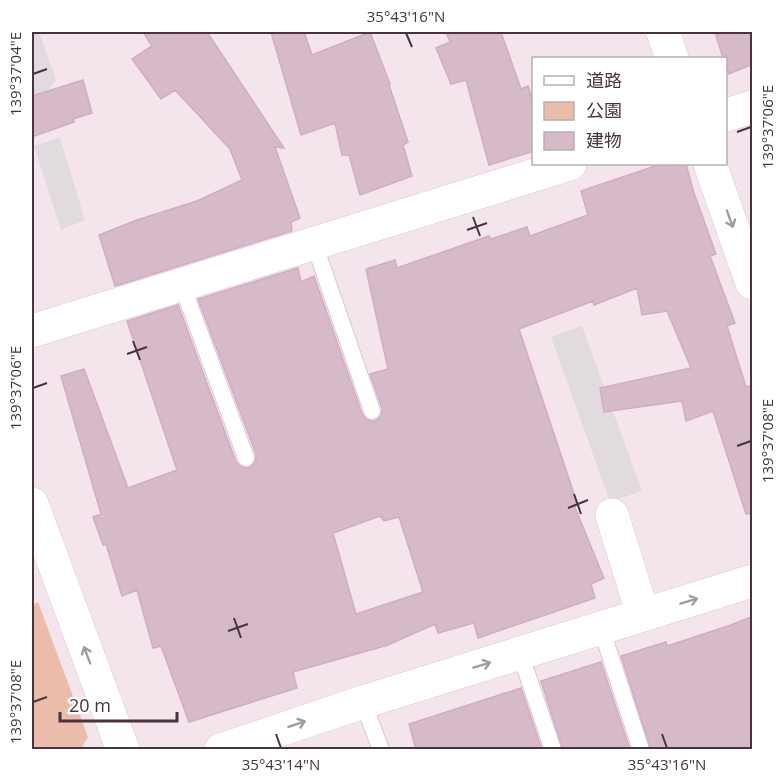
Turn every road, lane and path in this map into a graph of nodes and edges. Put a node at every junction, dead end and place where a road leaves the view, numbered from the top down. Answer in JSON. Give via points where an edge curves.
{"nodes":[{"id":1,"x":663,"y":32,"type":"edge"},
{"id":2,"x":672,"y":57,"type":"edge"},
{"id":3,"x":753,"y":106,"type":"edge"},
{"id":4,"x":727,"y":115,"type":"edge"},
{"id":5,"x":567,"y":165,"type":"edge"},
{"id":6,"x":710,"y":165,"type":"edge"},
{"id":7,"x":314,"y":243,"type":"junction"},
{"id":8,"x":753,"y":283,"type":"edge"},
{"id":9,"x":182,"y":285,"type":"junction"},
{"id":10,"x":32,"y":331,"type":"edge"},
{"id":11,"x":372,"y":411,"type":"dead end"},
{"id":12,"x":246,"y":458,"type":"dead end"},
{"id":13,"x":32,"y":504,"type":"edge"},
{"id":14,"x":612,"y":515,"type":"dead end"},
{"id":15,"x":753,"y":581,"type":"edge"},
{"id":16,"x":643,"y":615,"type":"junction"},
{"id":17,"x":601,"y":628,"type":"junction"},
{"id":18,"x":520,"y":653,"type":"junction"},
{"id":19,"x":363,"y":702,"type":"junction"},
{"id":20,"x":123,"y":750,"type":"edge"},
{"id":21,"x":221,"y":750,"type":"edge"},
{"id":22,"x":381,"y":750,"type":"edge"},
{"id":23,"x":554,"y":750,"type":"edge"},
{"id":24,"x":641,"y":750,"type":"edge"}],
"edges":[{"from":1,"to":2,"type":"street"},
{"from":3,"to":4,"type":"street"},
{"from":5,"to":7,"type":"street"},
{"from":6,"to":8,"type":"street","one_way":true},
{"from":7,"to":9,"type":"street"},
{"from":7,"to":11,"type":"lane"},
{"from":9,"to":10,"type":"street"},
{"from":9,"to":12,"type":"lane"},
{"from":20,"to":13,"type":"street","one_way":true},
{"from":14,"to":16,"type":"street"},
{"from":16,"to":15,"type":"street","one_way":true},
{"from":16,"to":17,"type":"street"},
{"from":17,"to":18,"type":"street"},
{"from":17,"to":24,"type":"lane"},
{"from":19,"to":18,"type":"street","one_way":true},
{"from":18,"to":23,"type":"lane"},
{"from":21,"to":19,"type":"street","one_way":true},
{"from":19,"to":22,"type":"lane"}]}
